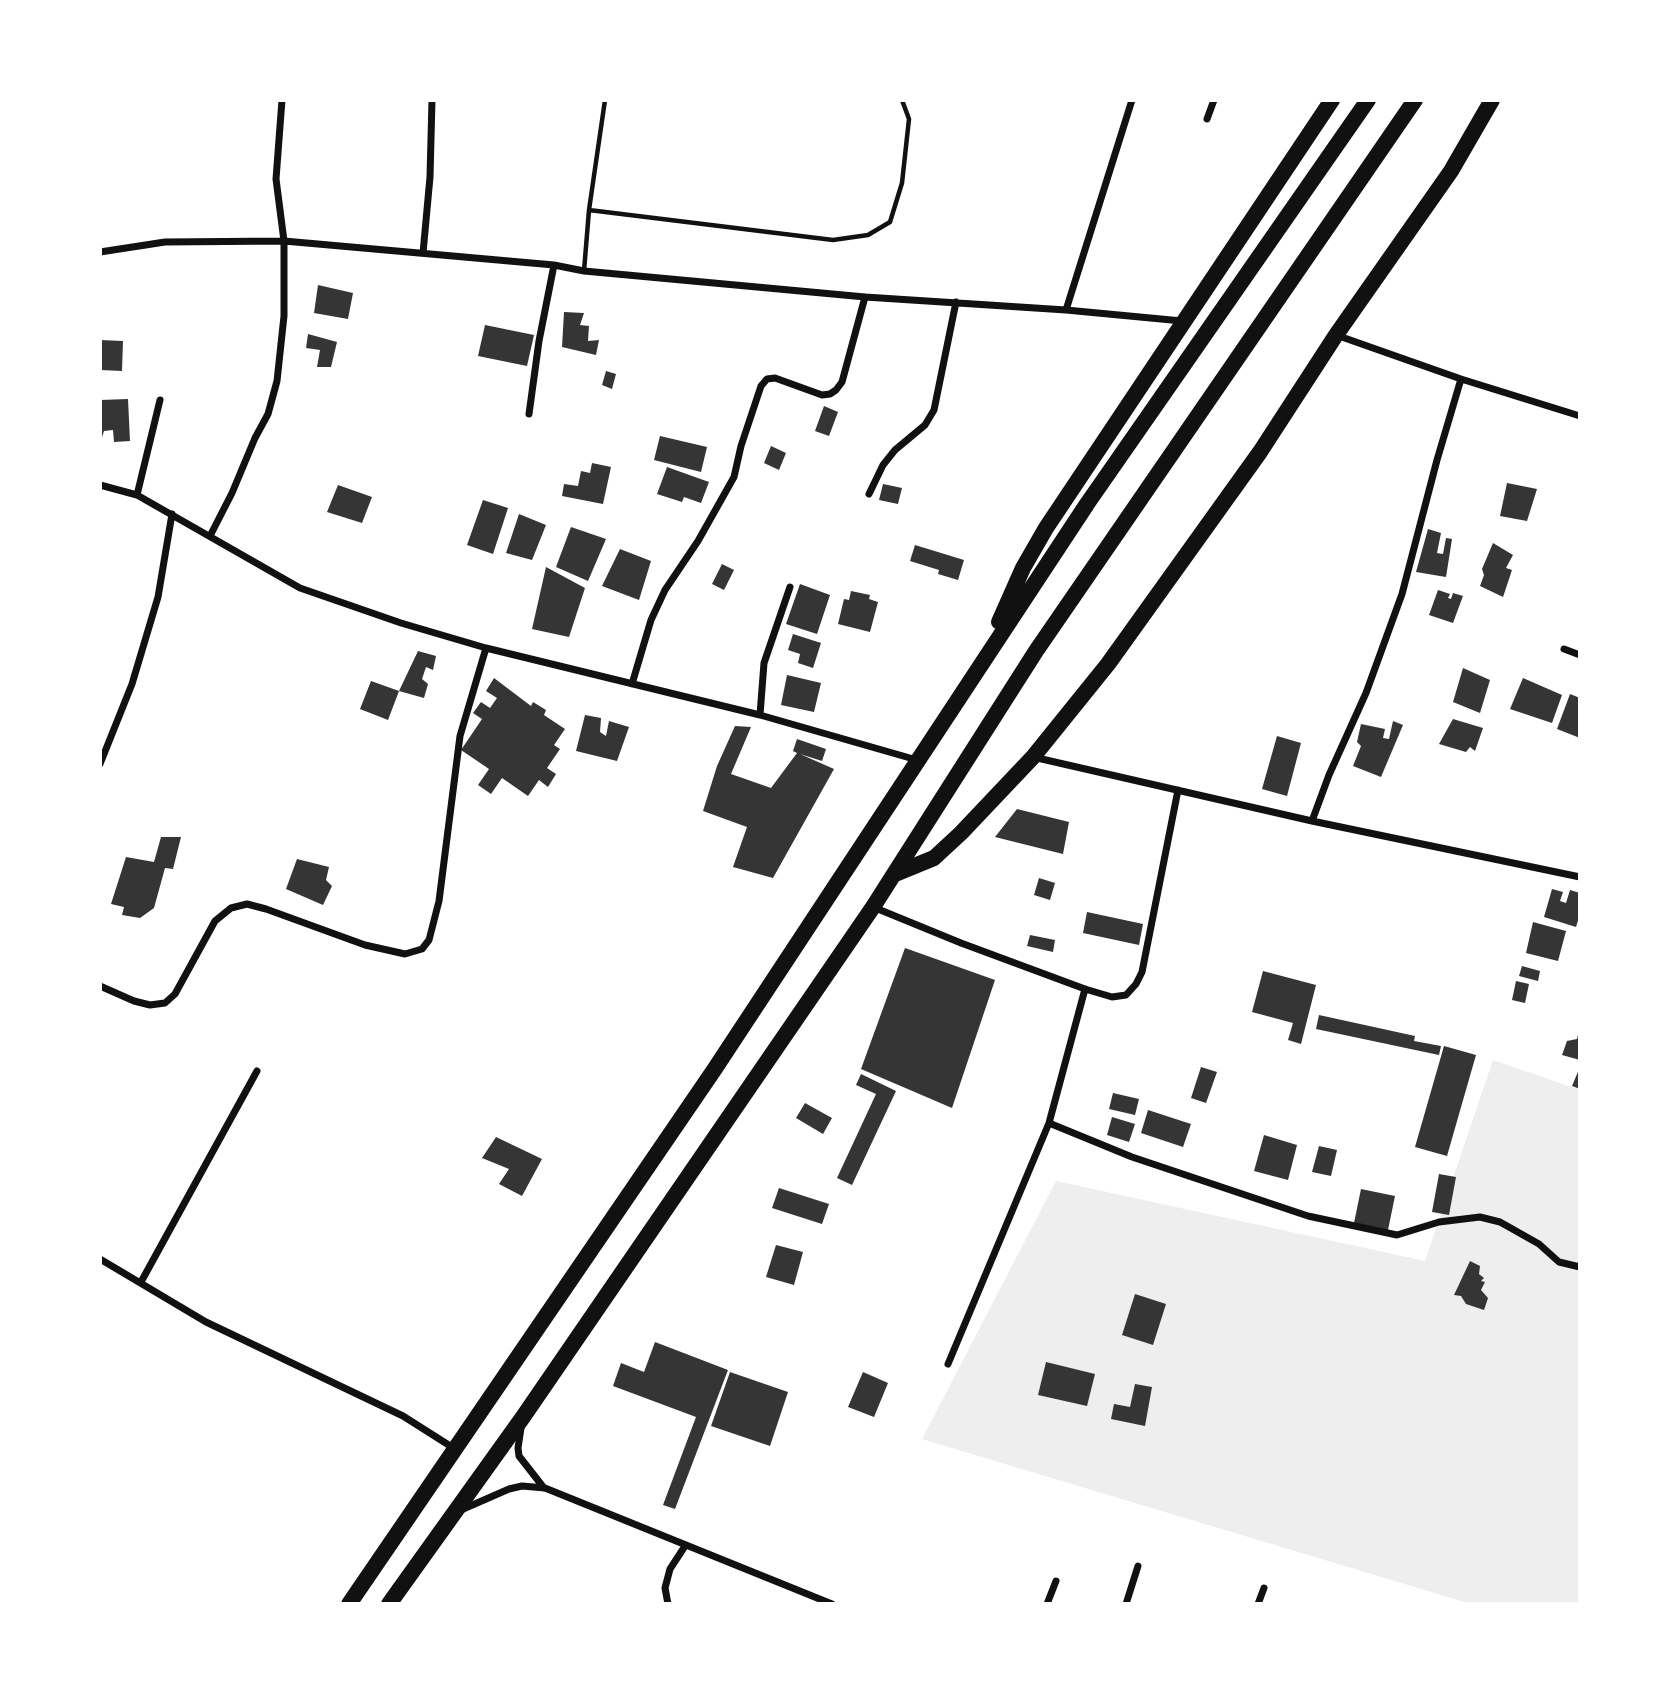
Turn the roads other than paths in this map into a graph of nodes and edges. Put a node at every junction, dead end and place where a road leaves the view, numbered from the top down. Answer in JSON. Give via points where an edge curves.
{"nodes":[{"id":1,"x":282,"y":100,"type":"edge"},
{"id":2,"x":432,"y":100,"type":"edge"},
{"id":3,"x":605,"y":100,"type":"edge"},
{"id":4,"x":902,"y":100,"type":"edge"},
{"id":5,"x":1132,"y":100,"type":"edge"},
{"id":6,"x":1213,"y":100,"type":"edge"},
{"id":7,"x":1332,"y":100,"type":"edge"},
{"id":8,"x":1368,"y":100,"type":"edge"},
{"id":9,"x":1415,"y":100,"type":"edge"},
{"id":10,"x":1492,"y":100,"type":"edge"},
{"id":11,"x":1207,"y":119,"type":"dead end"},
{"id":12,"x":589,"y":210,"type":"junction"},
{"id":13,"x":284,"y":241,"type":"junction"},
{"id":14,"x":100,"y":252,"type":"edge"},
{"id":15,"x":423,"y":253,"type":"junction"},
{"id":16,"x":554,"y":265,"type":"junction"},
{"id":17,"x":584,"y":271,"type":"junction"},
{"id":18,"x":864,"y":297,"type":"junction"},
{"id":19,"x":956,"y":302,"type":"junction"},
{"id":20,"x":1066,"y":310,"type":"junction"},
{"id":21,"x":1182,"y":321,"type":"junction"},
{"id":22,"x":1336,"y":335,"type":"junction"},
{"id":23,"x":1461,"y":379,"type":"junction"},
{"id":24,"x":160,"y":400,"type":"dead end"},
{"id":25,"x":529,"y":414,"type":"dead end"},
{"id":26,"x":1580,"y":416,"type":"edge"},
{"id":27,"x":100,"y":485,"type":"edge"},
{"id":28,"x":869,"y":494,"type":"dead end"},
{"id":29,"x":137,"y":495,"type":"junction"},
{"id":30,"x":172,"y":513,"type":"junction"},
{"id":31,"x":210,"y":536,"type":"junction"},
{"id":32,"x":790,"y":587,"type":"dead end"},
{"id":33,"x":486,"y":648,"type":"junction"},
{"id":34,"x":1564,"y":649,"type":"dead end"},
{"id":35,"x":1580,"y":655,"type":"edge"},
{"id":36,"x":984,"y":659,"type":"junction"},
{"id":37,"x":632,"y":684,"type":"junction"},
{"id":38,"x":760,"y":715,"type":"junction"},
{"id":39,"x":1033,"y":757,"type":"junction"},
{"id":40,"x":917,"y":760,"type":"junction"},
{"id":41,"x":100,"y":764,"type":"edge"},
{"id":42,"x":1178,"y":790,"type":"junction"},
{"id":43,"x":1312,"y":821,"type":"junction"},
{"id":44,"x":895,"y":874,"type":"junction"},
{"id":45,"x":1580,"y":877,"type":"edge"},
{"id":46,"x":873,"y":907,"type":"junction"},
{"id":47,"x":100,"y":986,"type":"edge"},
{"id":48,"x":1085,"y":989,"type":"junction"},
{"id":49,"x":257,"y":1071,"type":"dead end"},
{"id":50,"x":1049,"y":1122,"type":"junction"},
{"id":51,"x":100,"y":1259,"type":"edge"},
{"id":52,"x":1580,"y":1267,"type":"edge"},
{"id":53,"x":141,"y":1282,"type":"junction"},
{"id":54,"x":948,"y":1364,"type":"dead end"},
{"id":55,"x":523,"y":1417,"type":"junction"},
{"id":56,"x":456,"y":1449,"type":"junction"},
{"id":57,"x":545,"y":1488,"type":"junction"},
{"id":58,"x":453,"y":1513,"type":"junction"},
{"id":59,"x":685,"y":1546,"type":"junction"},
{"id":60,"x":1138,"y":1566,"type":"dead end"},
{"id":61,"x":1056,"y":1581,"type":"dead end"},
{"id":62,"x":1264,"y":1588,"type":"dead end"},
{"id":63,"x":349,"y":1604,"type":"edge"},
{"id":64,"x":389,"y":1604,"type":"edge"},
{"id":65,"x":668,"y":1604,"type":"edge"},
{"id":66,"x":832,"y":1604,"type":"edge"},
{"id":67,"x":1047,"y":1604,"type":"edge"},
{"id":68,"x":1126,"y":1604,"type":"edge"},
{"id":69,"x":1258,"y":1604,"type":"edge"}],
"edges":[{"from":1,"to":13,"type":"street","via":[[276,178]]},
{"from":2,"to":15,"type":"street"},
{"from":3,"to":12,"type":"lane"},
{"from":4,"to":12,"type":"lane","via":[[909,119],[902,183],[890,222],[868,235],[834,240]]},
{"from":5,"to":20,"type":"street"},
{"from":6,"to":11,"type":"street"},
{"from":7,"to":21,"type":"highway"},
{"from":8,"to":36,"type":"highway"},
{"from":9,"to":44,"type":"highway","via":[[1036,651]]},
{"from":10,"to":22,"type":"highway","via":[[1451,172]]},
{"from":12,"to":17,"type":"lane"},
{"from":13,"to":14,"type":"street","via":[[165,242]]},
{"from":13,"to":15,"type":"street"},
{"from":13,"to":31,"type":"street","via":[[284,316],[273,398]]},
{"from":15,"to":16,"type":"street"},
{"from":16,"to":17,"type":"street"},
{"from":16,"to":25,"type":"street"},
{"from":17,"to":18,"type":"street"},
{"from":18,"to":19,"type":"street"},
{"from":18,"to":37,"type":"street","via":[[842,382],[835,390],[822,395],[775,378],[761,386],[734,477],[665,590]]},
{"from":19,"to":20,"type":"street"},
{"from":19,"to":28,"type":"street","via":[[934,410],[925,425],[883,465]]},
{"from":20,"to":21,"type":"street"},
{"from":21,"to":36,"type":"highway","via":[[1040,538]]},
{"from":22,"to":23,"type":"street"},
{"from":22,"to":39,"type":"highway","via":[[1178,569]]},
{"from":23,"to":26,"type":"street"},
{"from":23,"to":43,"type":"street","via":[[1402,594]]},
{"from":24,"to":29,"type":"street"},
{"from":27,"to":29,"type":"street"},
{"from":29,"to":30,"type":"street"},
{"from":30,"to":31,"type":"street"},
{"from":30,"to":41,"type":"street","via":[[158,597],[132,684]]},
{"from":31,"to":33,"type":"street","via":[[300,588]]},
{"from":32,"to":38,"type":"street","via":[[764,663]]},
{"from":33,"to":37,"type":"street"},
{"from":33,"to":47,"type":"street","via":[[460,736],[439,901],[429,940],[422,949],[405,954],[365,945],[247,904],[231,908],[215,921],[165,1003],[134,1002]]},
{"from":34,"to":35,"type":"street"},
{"from":36,"to":40,"type":"highway"},
{"from":37,"to":38,"type":"street"},
{"from":38,"to":40,"type":"street"},
{"from":39,"to":42,"type":"street"},
{"from":39,"to":44,"type":"highway","via":[[934,858]]},
{"from":40,"to":56,"type":"highway","via":[[714,1070]]},
{"from":42,"to":43,"type":"street"},
{"from":42,"to":48,"type":"street","via":[[1142,972],[1126,995],[1112,997]]},
{"from":43,"to":45,"type":"street"},
{"from":44,"to":46,"type":"highway"},
{"from":46,"to":48,"type":"street"},
{"from":46,"to":55,"type":"highway"},
{"from":48,"to":50,"type":"street"},
{"from":49,"to":53,"type":"street"},
{"from":50,"to":52,"type":"street","via":[[1132,1157],[1308,1216],[1397,1235],[1439,1222],[1480,1217],[1500,1222],[1539,1244],[1559,1262]]},
{"from":50,"to":54,"type":"street"},
{"from":51,"to":53,"type":"street"},
{"from":53,"to":56,"type":"street","via":[[205,1322],[402,1416]]},
{"from":55,"to":57,"type":"street","via":[[519,1456]]},
{"from":55,"to":58,"type":"highway"},
{"from":56,"to":63,"type":"highway"},
{"from":57,"to":58,"type":"street","via":[[509,1489]]},
{"from":57,"to":59,"type":"street"},
{"from":58,"to":64,"type":"highway"},
{"from":59,"to":65,"type":"street","via":[[670,1569],[665,1588]]},
{"from":59,"to":66,"type":"street"},
{"from":60,"to":68,"type":"street"},
{"from":61,"to":67,"type":"street"},
{"from":62,"to":69,"type":"street"}]}
